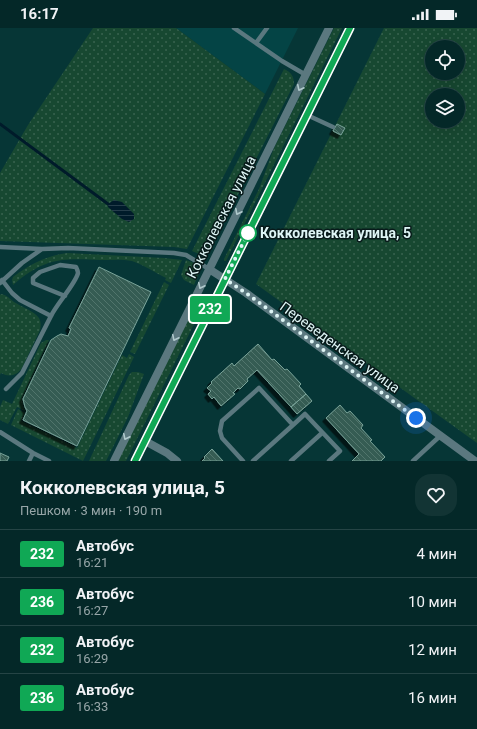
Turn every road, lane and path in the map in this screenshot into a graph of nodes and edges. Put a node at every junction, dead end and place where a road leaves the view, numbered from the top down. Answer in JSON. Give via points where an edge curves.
{"nodes":[{"id":1,"x":234,"y":28,"type":"edge"},
{"id":2,"x":267,"y":28,"type":"edge"},
{"id":3,"x":329,"y":28,"type":"edge"},
{"id":4,"x":350,"y":28,"type":"edge"},
{"id":5,"x":256,"y":43,"type":"junction"},
{"id":6,"x":306,"y":75,"type":"junction"},
{"id":7,"x":307,"y":115,"type":"junction"},
{"id":8,"x":333,"y":127,"type":"dead end"},
{"id":9,"x":0,"y":247,"type":"edge"},
{"id":10,"x":42,"y":249,"type":"junction"},
{"id":11,"x":209,"y":269,"type":"junction"},
{"id":12,"x":225,"y":279,"type":"junction"},
{"id":13,"x":1,"y":281,"type":"edge"},
{"id":14,"x":65,"y":296,"type":"junction"},
{"id":15,"x":51,"y":316,"type":"junction"},
{"id":16,"x":6,"y":389,"type":"dead end"},
{"id":17,"x":293,"y":425,"type":"junction"},
{"id":18,"x":0,"y":432,"type":"edge"},
{"id":19,"x":322,"y":433,"type":"junction"},
{"id":20,"x":440,"y":436,"type":"junction"},
{"id":21,"x":145,"y":441,"type":"junction"},
{"id":22,"x":33,"y":453,"type":"junction"},
{"id":23,"x":29,"y":461,"type":"edge"},
{"id":24,"x":49,"y":461,"type":"edge"},
{"id":25,"x":114,"y":461,"type":"edge"},
{"id":26,"x":135,"y":461,"type":"edge"},
{"id":27,"x":177,"y":461,"type":"edge"},
{"id":28,"x":243,"y":461,"type":"edge"},
{"id":29,"x":253,"y":461,"type":"edge"},
{"id":30,"x":291,"y":461,"type":"edge"},
{"id":31,"x":329,"y":461,"type":"edge"},
{"id":32,"x":413,"y":461,"type":"edge"},
{"id":33,"x":475,"y":461,"type":"edge"}],
"edges":[{"from":1,"to":5,"type":"lane"},
{"from":2,"to":5,"type":"lane"},
{"from":3,"to":6,"type":"street","name":"Кокколевская улица"},
{"from":4,"to":7,"type":"street"},
{"from":5,"to":6,"type":"lane"},
{"from":6,"to":11,"type":"street","name":"Кокколевская улица","one_way":true},
{"from":7,"to":8,"type":"lane"},
{"from":7,"to":12,"type":"street"},
{"from":9,"to":10,"type":"lane"},
{"from":10,"to":11,"type":"lane","via":[[174,253],[186,255]]},
{"from":10,"to":13,"type":"lane"},
{"from":11,"to":12,"type":"street","name":"Переведенская улица"},
{"from":11,"to":25,"type":"street","name":"Кокколевская улица","one_way":true},
{"from":12,"to":20,"type":"street","name":"Переведенская улица"},
{"from":12,"to":21,"type":"street"},
{"from":13,"to":15,"type":"lane","via":[[20,300]]},
{"from":14,"to":14,"type":"lane","via":[[78,272],[76,267],[60,265],[40,272],[33,278],[33,283]]},
{"from":14,"to":15,"type":"lane"},
{"from":15,"to":16,"type":"lane","via":[[22,373]]},
{"from":17,"to":19,"type":"lane","via":[[305,414]]},
{"from":17,"to":28,"type":"lane","via":[[259,388],[222,421],[222,438]]},
{"from":17,"to":29,"type":"lane"},
{"from":18,"to":22,"type":"lane"},
{"from":19,"to":30,"type":"lane"},
{"from":19,"to":31,"type":"lane","via":[[340,452]]},
{"from":20,"to":32,"type":"lane"},
{"from":20,"to":33,"type":"street","name":"Переведенская улица"},
{"from":21,"to":26,"type":"street"},
{"from":21,"to":27,"type":"street"},
{"from":22,"to":23,"type":"lane"},
{"from":22,"to":24,"type":"lane"}]}
